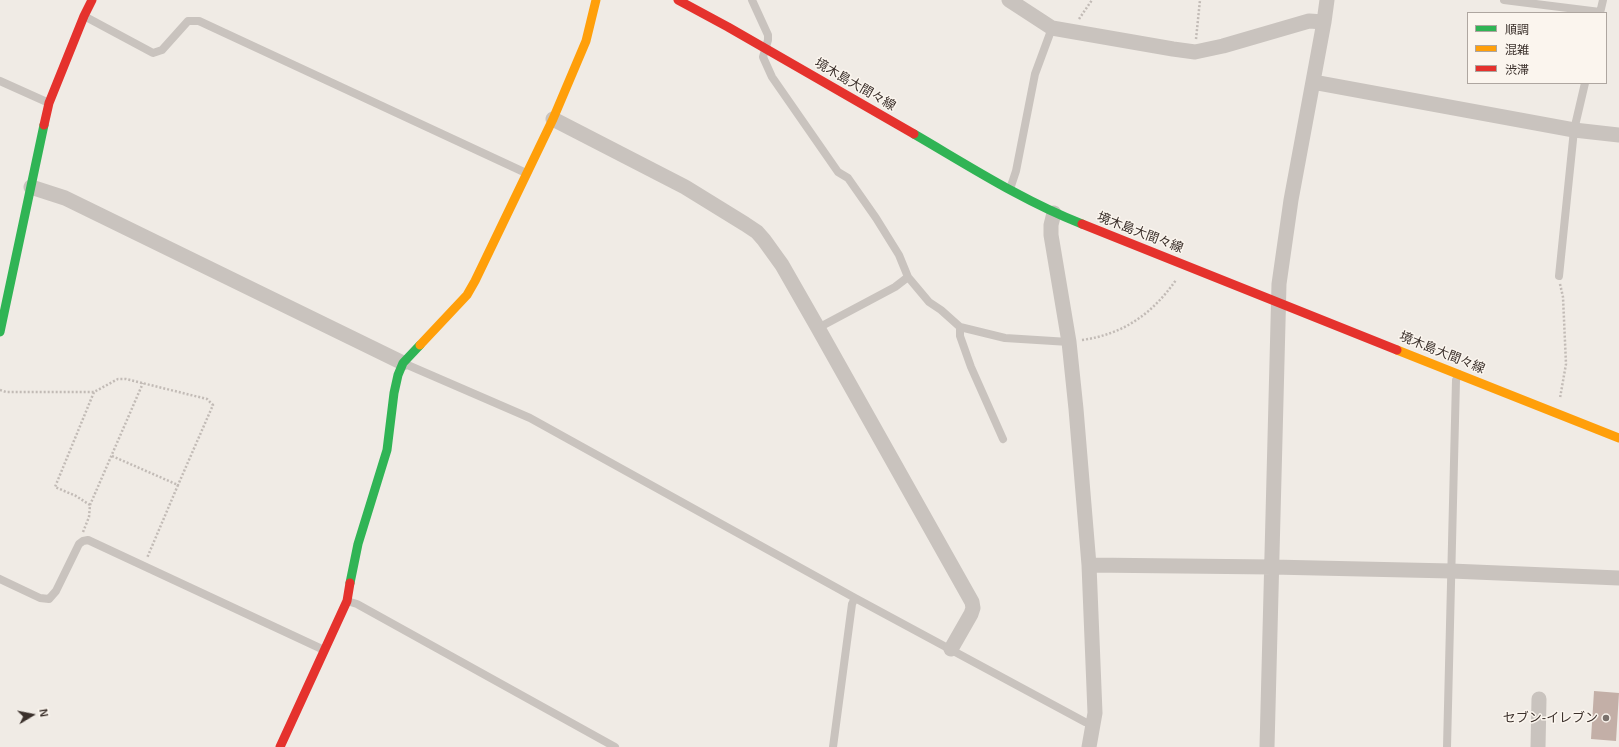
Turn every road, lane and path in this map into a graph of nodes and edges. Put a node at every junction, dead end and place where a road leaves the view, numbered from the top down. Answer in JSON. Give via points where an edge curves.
{"nodes":[{"id":1,"x":92,"y":0,"type":"edge"},
{"id":2,"x":596,"y":0,"type":"edge"},
{"id":3,"x":678,"y":0,"type":"edge"},
{"id":4,"x":752,"y":0,"type":"edge"},
{"id":5,"x":1009,"y":0,"type":"edge"},
{"id":6,"x":1092,"y":0,"type":"edge"},
{"id":7,"x":1200,"y":0,"type":"edge"},
{"id":8,"x":1327,"y":0,"type":"edge"},
{"id":9,"x":1504,"y":0,"type":"edge"},
{"id":10,"x":1603,"y":0,"type":"edge"},
{"id":11,"x":1600,"y":12,"type":"edge"},
{"id":12,"x":84,"y":16,"type":"junction"},
{"id":13,"x":1324,"y":22,"type":"junction"},
{"id":14,"x":1052,"y":28,"type":"junction"},
{"id":15,"x":1071,"y":32,"type":"junction"},
{"id":16,"x":765,"y":49,"type":"junction"},
{"id":17,"x":1195,"y":52,"type":"junction"},
{"id":18,"x":0,"y":82,"type":"edge"},
{"id":19,"x":1313,"y":82,"type":"junction"},
{"id":20,"x":1585,"y":84,"type":"edge"},
{"id":21,"x":49,"y":103,"type":"junction"},
{"id":22,"x":553,"y":119,"type":"junction"},
{"id":23,"x":1574,"y":130,"type":"junction"},
{"id":24,"x":1619,"y":135,"type":"edge"},
{"id":25,"x":527,"y":174,"type":"junction"},
{"id":26,"x":31,"y":187,"type":"junction"},
{"id":27,"x":1010,"y":190,"type":"junction"},
{"id":28,"x":1054,"y":213,"type":"junction"},
{"id":29,"x":1187,"y":265,"type":"junction"},
{"id":30,"x":1559,"y":276,"type":"joint"},
{"id":31,"x":908,"y":277,"type":"junction"},
{"id":32,"x":1278,"y":302,"type":"junction"},
{"id":33,"x":960,"y":327,"type":"junction"},
{"id":34,"x":818,"y":328,"type":"junction"},
{"id":35,"x":0,"y":332,"type":"edge"},
{"id":36,"x":1069,"y":342,"type":"junction"},
{"id":37,"x":403,"y":363,"type":"junction"},
{"id":38,"x":1459,"y":373,"type":"junction"},
{"id":39,"x":143,"y":383,"type":"junction"},
{"id":40,"x":0,"y":390,"type":"edge"},
{"id":41,"x":94,"y":392,"type":"junction"},
{"id":42,"x":1556,"y":413,"type":"junction"},
{"id":43,"x":1619,"y":438,"type":"edge"},
{"id":44,"x":1003,"y":439,"type":"dead end"},
{"id":45,"x":112,"y":456,"type":"junction"},
{"id":46,"x":178,"y":485,"type":"junction"},
{"id":47,"x":90,"y":506,"type":"junction"},
{"id":48,"x":83,"y":541,"type":"junction"},
{"id":49,"x":1089,"y":565,"type":"junction"},
{"id":50,"x":144,"y":566,"type":"junction"},
{"id":51,"x":1272,"y":567,"type":"junction"},
{"id":52,"x":1451,"y":571,"type":"junction"},
{"id":53,"x":1619,"y":578,"type":"edge"},
{"id":54,"x":0,"y":579,"type":"edge"},
{"id":55,"x":856,"y":598,"type":"junction"},
{"id":56,"x":347,"y":601,"type":"junction"},
{"id":57,"x":950,"y":649,"type":"junction"},
{"id":58,"x":324,"y":650,"type":"junction"},
{"id":59,"x":1539,"y":699,"type":"dead end"},
{"id":60,"x":1094,"y":724,"type":"junction"},
{"id":61,"x":280,"y":747,"type":"edge"},
{"id":62,"x":615,"y":747,"type":"edge"},
{"id":63,"x":833,"y":747,"type":"edge"},
{"id":64,"x":1089,"y":747,"type":"edge"},
{"id":65,"x":1267,"y":747,"type":"edge"},
{"id":66,"x":1446,"y":747,"type":"edge"},
{"id":67,"x":1538,"y":747,"type":"edge"}],
"edges":[{"from":1,"to":12,"type":"street"},
{"from":2,"to":22,"type":"street","via":[[586,41]]},
{"from":3,"to":16,"type":"street","name":"境木島大間々線"},
{"from":4,"to":16,"type":"lane","via":[[768,35]]},
{"from":5,"to":14,"type":"street"},
{"from":6,"to":15,"type":"path"},
{"from":7,"to":17,"type":"path"},
{"from":8,"to":13,"type":"street"},
{"from":9,"to":11,"type":"lane"},
{"from":10,"to":11,"type":"lane"},
{"from":12,"to":21,"type":"street"},
{"from":12,"to":25,"type":"lane","via":[[153,53],[162,50],[188,21],[199,21]]},
{"from":13,"to":17,"type":"street","via":[[1309,21]]},
{"from":13,"to":19,"type":"street"},
{"from":14,"to":15,"type":"street"},
{"from":14,"to":27,"type":"lane","via":[[1034,74],[1016,171]]},
{"from":15,"to":17,"type":"street"},
{"from":16,"to":27,"type":"street","name":"境木島大間々線"},
{"from":16,"to":31,"type":"lane","via":[[763,57],[772,77],[838,172],[848,178],[876,218],[899,255]]},
{"from":18,"to":21,"type":"lane"},
{"from":19,"to":23,"type":"street"},
{"from":19,"to":32,"type":"street","via":[[1291,200]]},
{"from":20,"to":23,"type":"lane"},
{"from":21,"to":26,"type":"street"},
{"from":22,"to":25,"type":"street"},
{"from":22,"to":34,"type":"street","via":[[685,187],[756,232],[782,265]]},
{"from":23,"to":24,"type":"street"},
{"from":23,"to":30,"type":"lane"},
{"from":25,"to":37,"type":"street","via":[[467,294]]},
{"from":26,"to":35,"type":"street"},
{"from":26,"to":37,"type":"street","via":[[65,198]]},
{"from":27,"to":28,"type":"street","name":"境木島大間々線"},
{"from":28,"to":29,"type":"street","name":"境木島大間々線"},
{"from":28,"to":36,"type":"street","via":[[1051,235]]},
{"from":29,"to":32,"type":"street","name":"境木島大間々線"},
{"from":29,"to":36,"type":"path","via":[[1155,306],[1123,329],[1102,337]]},
{"from":30,"to":42,"type":"path","via":[[1563,297],[1566,364]]},
{"from":31,"to":33,"type":"lane","via":[[929,302]]},
{"from":31,"to":34,"type":"lane","via":[[895,287]]},
{"from":32,"to":38,"type":"street","name":"境木島大間々線"},
{"from":32,"to":51,"type":"street"},
{"from":33,"to":36,"type":"lane","via":[[1005,338]]},
{"from":33,"to":44,"type":"lane","via":[[960,336],[971,367]]},
{"from":34,"to":57,"type":"street","via":[[972,602],[971,614]]},
{"from":36,"to":49,"type":"street"},
{"from":37,"to":55,"type":"lane","via":[[530,418]]},
{"from":37,"to":56,"type":"street","via":[[394,393],[387,450],[358,544]]},
{"from":38,"to":42,"type":"street","name":"境木島大間々線"},
{"from":38,"to":52,"type":"lane","via":[[1456,380]]},
{"from":39,"to":41,"type":"path","via":[[126,378],[118,379]]},
{"from":39,"to":45,"type":"path"},
{"from":39,"to":46,"type":"path","via":[[207,399],[213,405]]},
{"from":40,"to":41,"type":"path"},
{"from":41,"to":47,"type":"path","via":[[55,487],[76,496]]},
{"from":42,"to":43,"type":"street","name":"境木島大間々線"},
{"from":45,"to":46,"type":"path"},
{"from":45,"to":47,"type":"path"},
{"from":46,"to":50,"type":"path"},
{"from":47,"to":48,"type":"path"},
{"from":48,"to":50,"type":"lane","via":[[92,541]]},
{"from":48,"to":54,"type":"lane","via":[[79,544],[56,592],[49,599],[40,598]]},
{"from":49,"to":51,"type":"street"},
{"from":49,"to":60,"type":"street","via":[[1095,687]]},
{"from":50,"to":58,"type":"lane"},
{"from":51,"to":52,"type":"street"},
{"from":51,"to":65,"type":"street"},
{"from":52,"to":53,"type":"street"},
{"from":52,"to":66,"type":"lane"},
{"from":55,"to":57,"type":"lane"},
{"from":55,"to":63,"type":"lane","via":[[852,604]]},
{"from":56,"to":58,"type":"street"},
{"from":56,"to":62,"type":"lane","via":[[357,604]]},
{"from":57,"to":60,"type":"lane","via":[[1085,722]]},
{"from":58,"to":61,"type":"street"},
{"from":59,"to":67,"type":"street"},
{"from":60,"to":64,"type":"street"}]}
